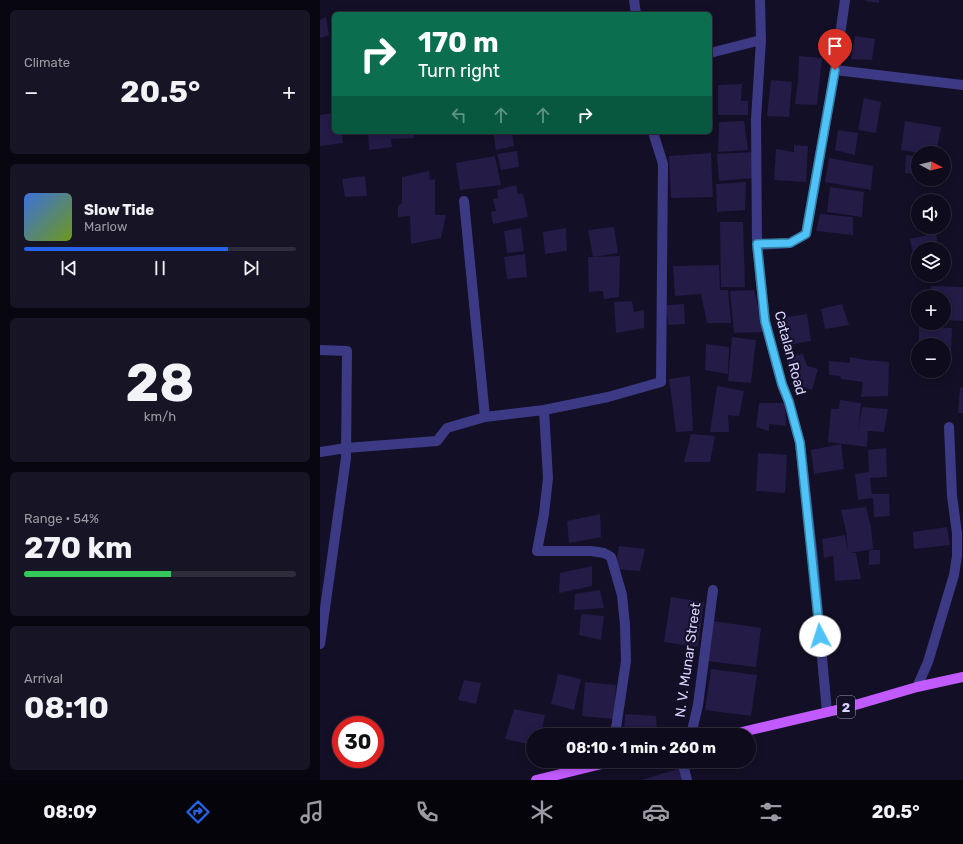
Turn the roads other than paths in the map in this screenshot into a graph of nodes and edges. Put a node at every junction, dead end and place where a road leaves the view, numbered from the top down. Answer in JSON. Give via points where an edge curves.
{"nodes":[{"id":1,"x":634,"y":0,"type":"edge"},
{"id":2,"x":760,"y":0,"type":"edge"},
{"id":3,"x":845,"y":0,"type":"edge"},
{"id":4,"x":636,"y":12,"type":"edge"},
{"id":5,"x":761,"y":40,"type":"junction"},
{"id":6,"x":712,"y":53,"type":"edge"},
{"id":7,"x":835,"y":70,"type":"junction"},
{"id":8,"x":963,"y":85,"type":"edge"},
{"id":9,"x":654,"y":134,"type":"edge"},
{"id":10,"x":464,"y":201,"type":"dead end"},
{"id":11,"x":757,"y":244,"type":"junction"},
{"id":12,"x":320,"y":350,"type":"edge"},
{"id":13,"x":544,"y":410,"type":"junction"},
{"id":14,"x":485,"y":417,"type":"junction"},
{"id":15,"x":949,"y":427,"type":"dead end"},
{"id":16,"x":346,"y":448,"type":"junction"},
{"id":17,"x":320,"y":452,"type":"edge"},
{"id":18,"x":712,"y":590,"type":"dead end"},
{"id":19,"x":320,"y":644,"type":"edge"},
{"id":20,"x":963,"y":677,"type":"edge"},
{"id":21,"x":918,"y":687,"type":"junction"},
{"id":22,"x":827,"y":712,"type":"junction"},
{"id":23,"x":616,"y":728,"type":"edge"},
{"id":24,"x":693,"y":728,"type":"edge"},
{"id":25,"x":756,"y":729,"type":"edge"},
{"id":26,"x":592,"y":768,"type":"edge"},
{"id":27,"x":684,"y":768,"type":"edge"},
{"id":28,"x":567,"y":776,"type":"edge"},
{"id":29,"x":536,"y":780,"type":"edge"},
{"id":30,"x":687,"y":780,"type":"edge"}],
"edges":[{"from":1,"to":4,"type":"street"},
{"from":2,"to":5,"type":"street","name":"Catalan Road"},
{"from":3,"to":7,"type":"street"},
{"from":5,"to":6,"type":"street"},
{"from":5,"to":11,"type":"street","name":"Catalan Road","via":[[756,119]]},
{"from":7,"to":8,"type":"street"},
{"from":7,"to":11,"type":"street","via":[[806,234],[790,243]]},
{"from":9,"to":13,"type":"street","via":[[663,164],[661,382],[608,397]]},
{"from":10,"to":14,"type":"street"},
{"from":11,"to":22,"type":"street","name":"Catalan Road","via":[[765,321],[800,443]]},
{"from":12,"to":16,"type":"street","via":[[347,351]]},
{"from":13,"to":14,"type":"street"},
{"from":13,"to":23,"type":"street","via":[[548,478],[537,551],[591,551],[611,557],[622,595],[625,625],[626,660]]},
{"from":14,"to":16,"type":"street","via":[[446,428],[437,441]]},
{"from":15,"to":21,"type":"street","via":[[957,556],[954,575]]},
{"from":16,"to":17,"type":"street"},
{"from":16,"to":19,"type":"street"},
{"from":18,"to":24,"type":"street","name":"N. V. Munar Street","via":[[698,705]]},
{"from":20,"to":21,"type":"main road","number":"2"},
{"from":21,"to":22,"type":"main road","number":"2"},
{"from":22,"to":25,"type":"main road","number":"2"},
{"from":26,"to":28,"type":"main road"},
{"from":27,"to":30,"type":"street"},
{"from":28,"to":29,"type":"main road"}]}
